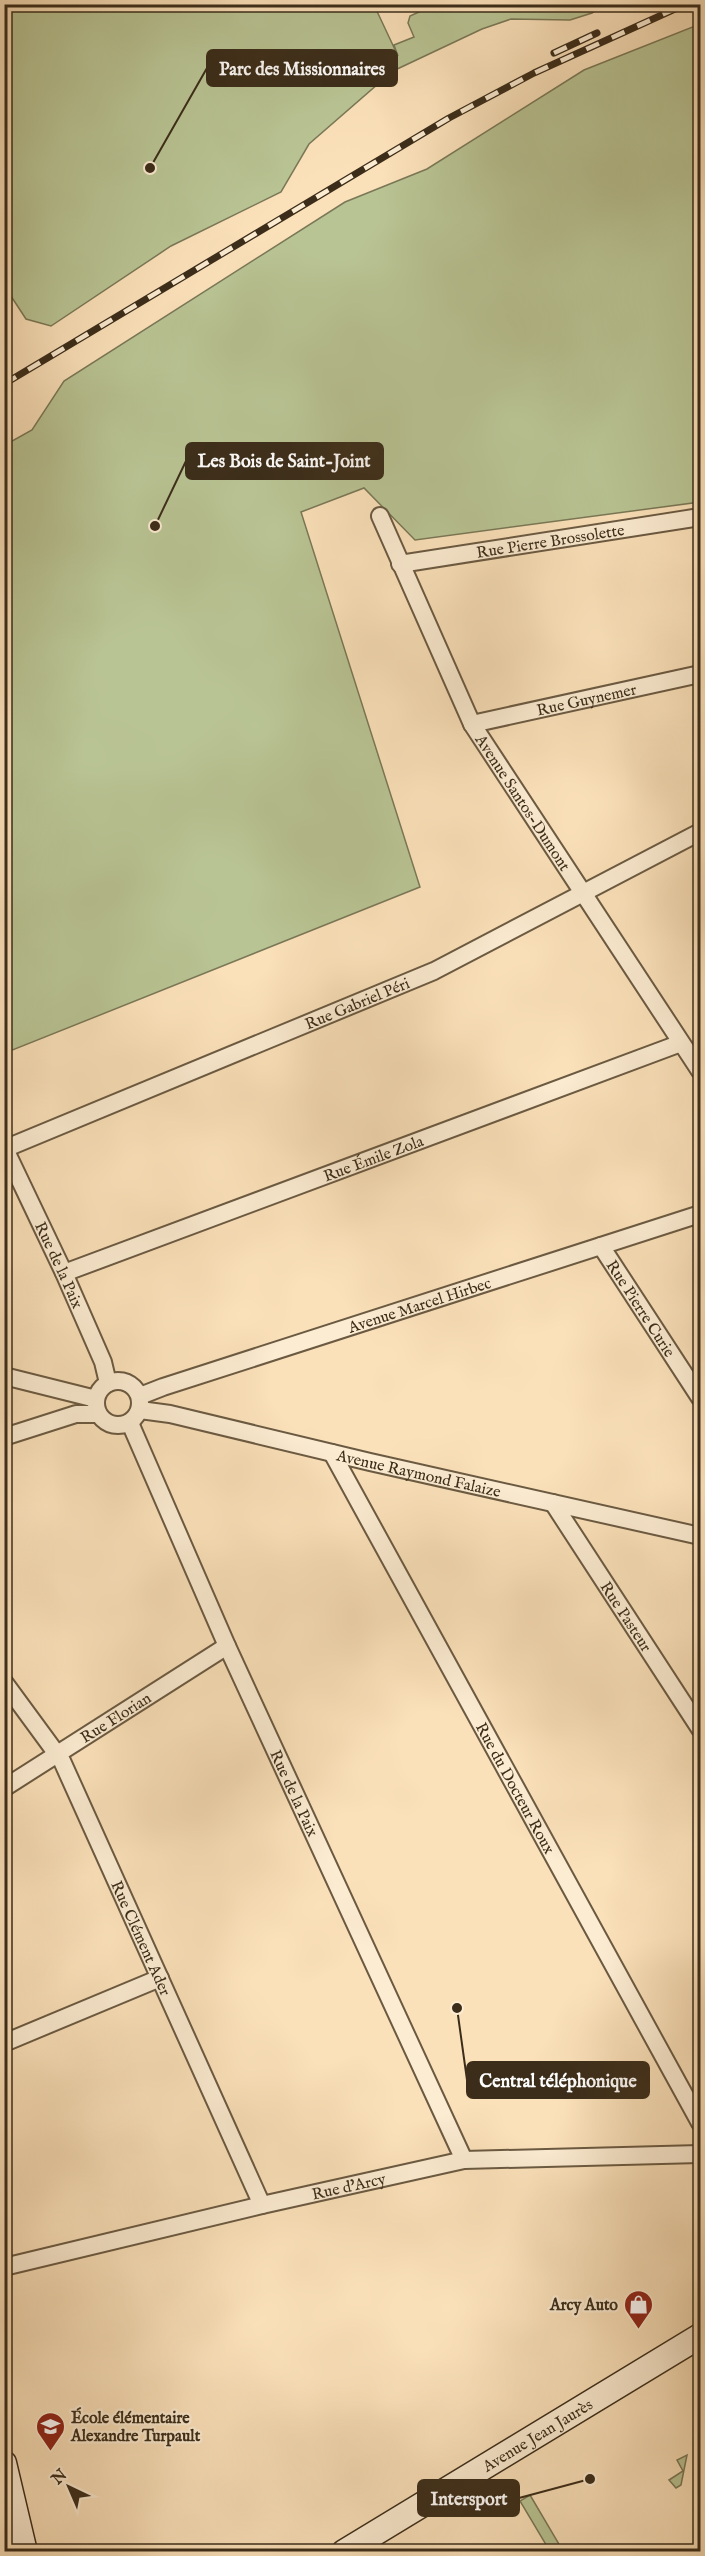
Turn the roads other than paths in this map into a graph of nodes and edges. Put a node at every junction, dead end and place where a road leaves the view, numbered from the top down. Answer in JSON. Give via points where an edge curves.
{"nodes":[{"id":1,"x":380,"y":516,"type":"dead end"},
{"id":2,"x":700,"y":517,"type":"edge"},
{"id":3,"x":400,"y":564,"type":"junction"},
{"id":4,"x":700,"y":674,"type":"edge"},
{"id":5,"x":472,"y":724,"type":"junction"},
{"id":6,"x":700,"y":832,"type":"edge"},
{"id":7,"x":584,"y":894,"type":"junction"},
{"id":8,"x":681,"y":1043,"type":"junction"},
{"id":9,"x":700,"y":1071,"type":"edge"},
{"id":10,"x":5,"y":1149,"type":"edge"},
{"id":11,"x":700,"y":1214,"type":"edge"},
{"id":12,"x":601,"y":1246,"type":"junction"},
{"id":13,"x":64,"y":1273,"type":"junction"},
{"id":14,"x":4,"y":1376,"type":"edge"},
{"id":15,"x":108,"y":1383,"type":"junction"},
{"id":16,"x":700,"y":1398,"type":"edge"},
{"id":17,"x":97,"y":1406,"type":"junction"},
{"id":18,"x":136,"y":1410,"type":"junction"},
{"id":19,"x":4,"y":1437,"type":"edge"},
{"id":20,"x":332,"y":1453,"type":"junction"},
{"id":21,"x":554,"y":1503,"type":"junction"},
{"id":22,"x":700,"y":1536,"type":"edge"},
{"id":23,"x":227,"y":1646,"type":"junction"},
{"id":24,"x":4,"y":1682,"type":"edge"},
{"id":25,"x":700,"y":1729,"type":"edge"},
{"id":26,"x":58,"y":1753,"type":"junction"},
{"id":27,"x":4,"y":1788,"type":"edge"},
{"id":28,"x":160,"y":1978,"type":"junction"},
{"id":29,"x":4,"y":2043,"type":"edge"},
{"id":30,"x":700,"y":2123,"type":"edge"},
{"id":31,"x":700,"y":2154,"type":"edge"},
{"id":32,"x":464,"y":2160,"type":"junction"},
{"id":33,"x":262,"y":2205,"type":"junction"},
{"id":34,"x":4,"y":2267,"type":"edge"},
{"id":35,"x":700,"y":2336,"type":"edge"},
{"id":36,"x":4,"y":2463,"type":"edge"},
{"id":37,"x":25,"y":2552,"type":"edge"},
{"id":38,"x":344,"y":2552,"type":"edge"}],
"edges":[{"from":1,"to":3,"type":"street","name":"Avenue Santos-Dumont"},
{"from":2,"to":3,"type":"street","name":"Rue Pierre Brossolette"},
{"from":3,"to":5,"type":"street","name":"Avenue Santos-Dumont"},
{"from":4,"to":5,"type":"street","name":"Rue Guynemer"},
{"from":5,"to":7,"type":"street","name":"Avenue Santos-Dumont"},
{"from":6,"to":7,"type":"street","name":"Rue Gabriel Péri"},
{"from":7,"to":8,"type":"street","name":"Avenue Santos-Dumont"},
{"from":7,"to":10,"type":"street","name":"Rue Gabriel Péri","via":[[434,971]]},
{"from":8,"to":9,"type":"street","name":"Avenue Santos-Dumont"},
{"from":8,"to":13,"type":"street","name":"Rue Émile Zola"},
{"from":10,"to":13,"type":"street","name":"Rue de la Paix"},
{"from":11,"to":12,"type":"street","name":"Avenue Marcel Hirbec"},
{"from":12,"to":16,"type":"street","name":"Rue Pierre Curie"},
{"from":12,"to":18,"type":"street","name":"Avenue Marcel Hirbec","via":[[163,1387]]},
{"from":13,"to":15,"type":"street","name":"Rue de la Paix","via":[[103,1362]]},
{"from":14,"to":17,"type":"street"},
{"from":15,"to":17,"type":"street","via":[[99,1392]]},
{"from":15,"to":18,"type":"street","via":[[127,1382],[137,1390]]},
{"from":17,"to":18,"type":"street","via":[[109,1424],[116,1425]]},
{"from":17,"to":19,"type":"street"},
{"from":18,"to":20,"type":"street","name":"Avenue Raymond Falaize","via":[[170,1414]]},
{"from":18,"to":23,"type":"street","name":"Rue de la Paix"},
{"from":20,"to":21,"type":"street","name":"Avenue Raymond Falaize"},
{"from":20,"to":30,"type":"street","name":"Rue du Docteur Roux"},
{"from":21,"to":22,"type":"street","name":"Avenue Raymond Falaize"},
{"from":21,"to":25,"type":"street","name":"Rue Pasteur"},
{"from":23,"to":26,"type":"street","name":"Rue Florian"},
{"from":23,"to":32,"type":"street","name":"Rue de la Paix"},
{"from":24,"to":26,"type":"street","name":"Rue Clément Ader"},
{"from":26,"to":27,"type":"street","name":"Rue Florian"},
{"from":26,"to":28,"type":"street","name":"Rue Clément Ader"},
{"from":28,"to":29,"type":"street"},
{"from":28,"to":33,"type":"street","name":"Rue Clément Ader"},
{"from":31,"to":32,"type":"street","name":"Rue d'Arcy"},
{"from":32,"to":33,"type":"street","name":"Rue d'Arcy"},
{"from":33,"to":34,"type":"street","name":"Rue d'Arcy"},
{"from":35,"to":38,"type":"street","name":"Avenue Jean Jaurès"},
{"from":36,"to":37,"type":"street"}]}
